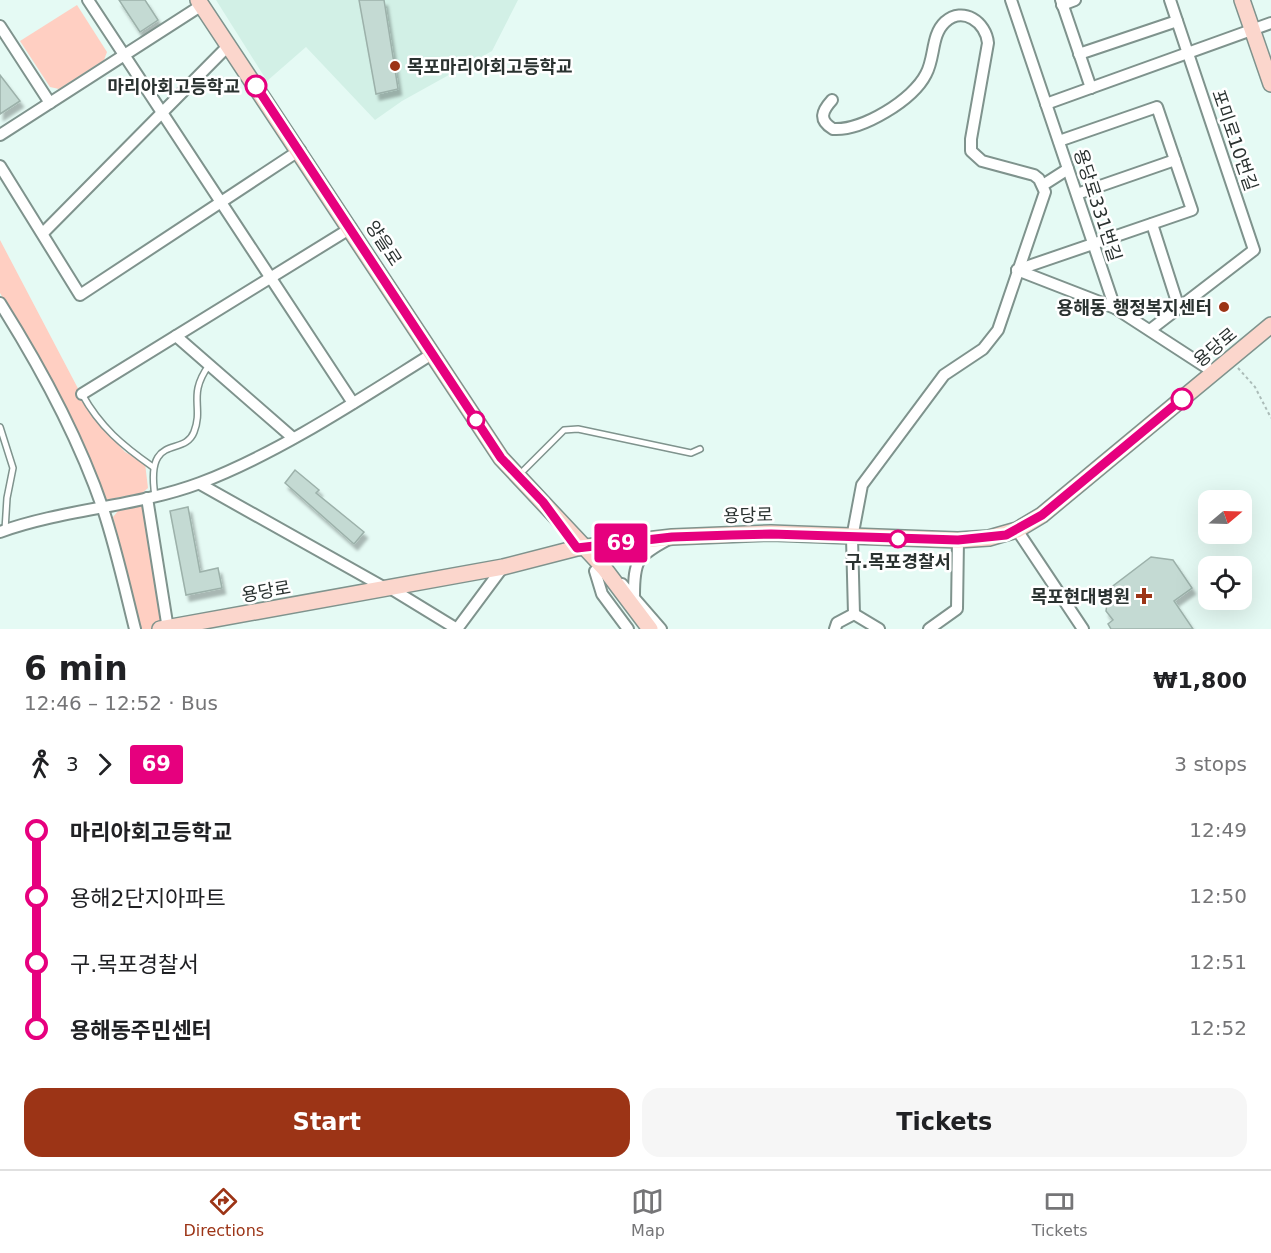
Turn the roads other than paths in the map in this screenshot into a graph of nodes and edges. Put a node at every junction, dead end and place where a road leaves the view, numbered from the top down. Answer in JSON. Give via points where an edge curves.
{"nodes":[{"id":1,"x":88,"y":0,"type":"edge"},
{"id":2,"x":1011,"y":0,"type":"edge"},
{"id":3,"x":1075,"y":0,"type":"edge"},
{"id":4,"x":1170,"y":0,"type":"edge"},
{"id":5,"x":1242,"y":0,"type":"edge"},
{"id":6,"x":1061,"y":2,"type":"edge"},
{"id":7,"x":200,"y":3,"type":"edge"},
{"id":8,"x":1177,"y":21,"type":"junction"},
{"id":9,"x":1271,"y":23,"type":"edge"},
{"id":10,"x":0,"y":26,"type":"edge"},
{"id":11,"x":1253,"y":30,"type":"junction"},
{"id":12,"x":229,"y":45,"type":"junction"},
{"id":13,"x":1188,"y":53,"type":"junction"},
{"id":14,"x":1079,"y":54,"type":"junction"},
{"id":15,"x":124,"y":55,"type":"junction"},
{"id":16,"x":1271,"y":84,"type":"edge"},
{"id":17,"x":1090,"y":88,"type":"junction"},
{"id":18,"x":832,"y":100,"type":"dead end"},
{"id":19,"x":50,"y":103,"type":"junction"},
{"id":20,"x":1046,"y":104,"type":"junction"},
{"id":21,"x":162,"y":113,"type":"junction"},
{"id":22,"x":0,"y":135,"type":"edge"},
{"id":23,"x":1059,"y":141,"type":"junction"},
{"id":24,"x":300,"y":150,"type":"junction"},
{"id":25,"x":1175,"y":160,"type":"junction"},
{"id":26,"x":0,"y":166,"type":"edge"},
{"id":27,"x":1068,"y":170,"type":"junction"},
{"id":28,"x":1043,"y":185,"type":"junction"},
{"id":29,"x":1077,"y":194,"type":"junction"},
{"id":30,"x":221,"y":202,"type":"junction"},
{"id":31,"x":1152,"y":224,"type":"junction"},
{"id":32,"x":351,"y":228,"type":"junction"},
{"id":33,"x":43,"y":233,"type":"junction"},
{"id":34,"x":1092,"y":244,"type":"junction"},
{"id":35,"x":1017,"y":270,"type":"junction"},
{"id":36,"x":271,"y":278,"type":"junction"},
{"id":37,"x":0,"y":303,"type":"edge"},
{"id":38,"x":1179,"y":305,"type":"junction"},
{"id":39,"x":1114,"y":308,"type":"junction"},
{"id":40,"x":1271,"y":325,"type":"edge"},
{"id":41,"x":1150,"y":330,"type":"junction"},
{"id":42,"x":176,"y":336,"type":"junction"},
{"id":43,"x":432,"y":354,"type":"junction"},
{"id":44,"x":209,"y":365,"type":"junction"},
{"id":45,"x":1215,"y":373,"type":"junction"},
{"id":46,"x":82,"y":394,"type":"joint"},
{"id":47,"x":353,"y":403,"type":"junction"},
{"id":48,"x":0,"y":427,"type":"edge"},
{"id":49,"x":293,"y":438,"type":"junction"},
{"id":50,"x":700,"y":449,"type":"dead end"},
{"id":51,"x":153,"y":467,"type":"junction"},
{"id":52,"x":518,"y":476,"type":"junction"},
{"id":53,"x":200,"y":484,"type":"junction"},
{"id":54,"x":151,"y":497,"type":"junction"},
{"id":55,"x":103,"y":509,"type":"junction"},
{"id":56,"x":1017,"y":530,"type":"junction"},
{"id":57,"x":2,"y":531,"type":"edge"},
{"id":58,"x":672,"y":537,"type":"junction"},
{"id":59,"x":852,"y":538,"type":"junction"},
{"id":60,"x":958,"y":540,"type":"junction"},
{"id":61,"x":582,"y":548,"type":"junction"},
{"id":62,"x":503,"y":567,"type":"junction"},
{"id":63,"x":599,"y":569,"type":"junction"},
{"id":64,"x":388,"y":589,"type":"junction"},
{"id":65,"x":634,"y":595,"type":"junction"},
{"id":66,"x":854,"y":614,"type":"junction"},
{"id":67,"x":230,"y":623,"type":"edge"},
{"id":68,"x":135,"y":629,"type":"edge"},
{"id":69,"x":165,"y":629,"type":"edge"},
{"id":70,"x":457,"y":629,"type":"edge"},
{"id":71,"x":628,"y":629,"type":"edge"},
{"id":72,"x":638,"y":629,"type":"edge"},
{"id":73,"x":650,"y":629,"type":"edge"},
{"id":74,"x":661,"y":629,"type":"edge"},
{"id":75,"x":835,"y":629,"type":"edge"},
{"id":76,"x":879,"y":629,"type":"edge"},
{"id":77,"x":929,"y":629,"type":"edge"},
{"id":78,"x":1083,"y":629,"type":"edge"}],
"edges":[{"from":1,"to":15,"type":"street"},
{"from":2,"to":20,"type":"street","name":"용당로331번길"},
{"from":3,"to":6,"type":"street"},
{"from":4,"to":8,"type":"street"},
{"from":5,"to":11,"type":"street"},
{"from":6,"to":14,"type":"street"},
{"from":7,"to":12,"type":"street","name":"양을로"},
{"from":7,"to":15,"type":"street"},
{"from":8,"to":13,"type":"street"},
{"from":8,"to":14,"type":"street"},
{"from":9,"to":11,"type":"street"},
{"from":10,"to":19,"type":"street"},
{"from":11,"to":13,"type":"street"},
{"from":11,"to":16,"type":"street"},
{"from":12,"to":21,"type":"street"},
{"from":12,"to":24,"type":"street","name":"양을로"},
{"from":13,"to":17,"type":"street"},
{"from":13,"to":38,"type":"street","name":"포미로10번길","via":[[1254,250]]},
{"from":14,"to":17,"type":"street"},
{"from":15,"to":19,"type":"street"},
{"from":15,"to":21,"type":"street"},
{"from":17,"to":20,"type":"street"},
{"from":18,"to":28,"type":"street","via":[[822,117],[833,129],[859,125],[886,111],[922,81],[944,23],[960,16],[971,17],[985,31],[988,43],[971,151],[982,161],[1034,175]]},
{"from":19,"to":22,"type":"street"},
{"from":20,"to":23,"type":"street","name":"용당로331번길"},
{"from":21,"to":30,"type":"street"},
{"from":21,"to":33,"type":"street"},
{"from":23,"to":25,"type":"street","via":[[1157,107]]},
{"from":23,"to":27,"type":"street","name":"용당로331번길"},
{"from":24,"to":30,"type":"street"},
{"from":24,"to":32,"type":"street","name":"양을로"},
{"from":25,"to":29,"type":"street"},
{"from":25,"to":31,"type":"street","via":[[1192,210]]},
{"from":26,"to":33,"type":"street"},
{"from":27,"to":28,"type":"street"},
{"from":27,"to":29,"type":"street","name":"용당로331번길"},
{"from":28,"to":35,"type":"street","via":[[1045,192]]},
{"from":29,"to":34,"type":"street","name":"용당로331번길"},
{"from":30,"to":33,"type":"street","via":[[80,295]]},
{"from":30,"to":36,"type":"street"},
{"from":31,"to":34,"type":"street"},
{"from":31,"to":38,"type":"street"},
{"from":32,"to":36,"type":"street"},
{"from":32,"to":43,"type":"street","name":"양을로"},
{"from":34,"to":35,"type":"street"},
{"from":34,"to":39,"type":"street","name":"용당로331번길"},
{"from":35,"to":39,"type":"street"},
{"from":35,"to":59,"type":"street","via":[[998,330],[983,349],[944,375],[862,485]]},
{"from":36,"to":42,"type":"street"},
{"from":36,"to":47,"type":"street"},
{"from":37,"to":55,"type":"street","via":[[54,396]]},
{"from":38,"to":41,"type":"street","name":"포미로10번길"},
{"from":39,"to":41,"type":"street"},
{"from":40,"to":45,"type":"street","name":"용당로"},
{"from":41,"to":45,"type":"street"},
{"from":42,"to":44,"type":"street"},
{"from":42,"to":46,"type":"street"},
{"from":43,"to":47,"type":"street"},
{"from":43,"to":52,"type":"street","name":"양을로","via":[[501,458]]},
{"from":44,"to":49,"type":"street"},
{"from":44,"to":51,"type":"lane","via":[[196,390],[194,432],[187,440],[161,452]]},
{"from":45,"to":56,"type":"street","name":"용당로","via":[[1042,515]]},
{"from":46,"to":51,"type":"lane","via":[[94,416],[117,442]]},
{"from":47,"to":49,"type":"street"},
{"from":48,"to":57,"type":"lane","via":[[13,468]]},
{"from":49,"to":53,"type":"street"},
{"from":50,"to":52,"type":"lane","via":[[691,453],[578,429],[564,430]]},
{"from":51,"to":54,"type":"lane"},
{"from":52,"to":61,"type":"street","name":"양을로"},
{"from":53,"to":54,"type":"street"},
{"from":53,"to":64,"type":"street"},
{"from":54,"to":55,"type":"street"},
{"from":54,"to":69,"type":"street"},
{"from":55,"to":57,"type":"street"},
{"from":55,"to":68,"type":"street"},
{"from":56,"to":60,"type":"street","name":"용당로","via":[[997,537]]},
{"from":56,"to":78,"type":"street"},
{"from":58,"to":59,"type":"street","name":"용당로","via":[[771,534]]},
{"from":58,"to":61,"type":"street","name":"용당로"},
{"from":58,"to":65,"type":"street","via":[[646,551],[634,569]]},
{"from":59,"to":60,"type":"street","name":"용당로"},
{"from":59,"to":66,"type":"street"},
{"from":60,"to":77,"type":"street","via":[[957,609]]},
{"from":61,"to":62,"type":"street","name":"용당로"},
{"from":61,"to":63,"type":"street","name":"양을로"},
{"from":62,"to":64,"type":"street","name":"용당로"},
{"from":62,"to":70,"type":"street"},
{"from":63,"to":65,"type":"street"},
{"from":63,"to":71,"type":"street","via":[[602,594]]},
{"from":63,"to":72,"type":"street","name":"양을로"},
{"from":63,"to":73,"type":"street","name":"양을로"},
{"from":64,"to":67,"type":"street","name":"용당로"},
{"from":64,"to":70,"type":"street"},
{"from":65,"to":74,"type":"street"},
{"from":66,"to":75,"type":"street","via":[[837,623]]},
{"from":66,"to":76,"type":"street"},
{"from":67,"to":69,"type":"street","name":"용당로"}]}
